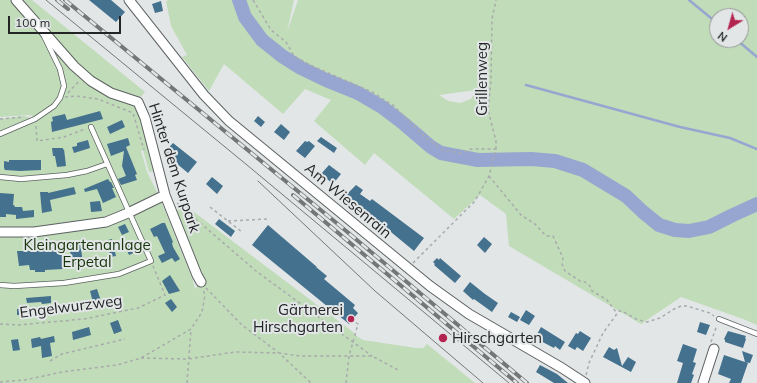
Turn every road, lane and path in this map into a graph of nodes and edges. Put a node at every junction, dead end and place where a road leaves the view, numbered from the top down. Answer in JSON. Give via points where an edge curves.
{"nodes":[{"id":1,"x":16,"y":0,"type":"edge"},
{"id":2,"x":129,"y":0,"type":"edge"},
{"id":3,"x":253,"y":0,"type":"edge"},
{"id":4,"x":496,"y":0,"type":"edge"},
{"id":5,"x":40,"y":27,"type":"junction"},
{"id":6,"x":85,"y":75,"type":"junction"},
{"id":7,"x":0,"y":119,"type":"edge"},
{"id":8,"x":35,"y":119,"type":"junction"},
{"id":9,"x":90,"y":127,"type":"joint"},
{"id":10,"x":0,"y":134,"type":"edge"},
{"id":11,"x":143,"y":147,"type":"dead end"},
{"id":12,"x":496,"y":149,"type":"junction"},
{"id":13,"x":106,"y":164,"type":"junction"},
{"id":14,"x":489,"y":176,"type":"junction"},
{"id":15,"x":0,"y":177,"type":"edge"},
{"id":16,"x":165,"y":194,"type":"junction"},
{"id":17,"x":177,"y":203,"type":"dead end"},
{"id":18,"x":210,"y":207,"type":"dead end"},
{"id":19,"x":128,"y":213,"type":"junction"},
{"id":20,"x":268,"y":219,"type":"dead end"},
{"id":21,"x":228,"y":221,"type":"junction"},
{"id":22,"x":0,"y":232,"type":"edge"},
{"id":23,"x":242,"y":232,"type":"dead end"},
{"id":24,"x":151,"y":261,"type":"junction"},
{"id":25,"x":408,"y":269,"type":"junction"},
{"id":26,"x":201,"y":282,"type":"junction"},
{"id":27,"x":0,"y":285,"type":"edge"},
{"id":28,"x":616,"y":315,"type":"junction"},
{"id":29,"x":719,"y":319,"type":"junction"},
{"id":30,"x":352,"y":320,"type":"dead end"},
{"id":31,"x":0,"y":324,"type":"edge"},
{"id":32,"x":191,"y":329,"type":"junction"},
{"id":33,"x":757,"y":334,"type":"edge"},
{"id":34,"x":125,"y":339,"type":"dead end"},
{"id":35,"x":353,"y":342,"type":"junction"},
{"id":36,"x":714,"y":349,"type":"joint"},
{"id":37,"x":279,"y":353,"type":"junction"},
{"id":38,"x":348,"y":356,"type":"junction"},
{"id":39,"x":372,"y":356,"type":"junction"},
{"id":40,"x":141,"y":358,"type":"junction"},
{"id":41,"x":188,"y":359,"type":"junction"},
{"id":42,"x":50,"y":361,"type":"dead end"},
{"id":43,"x":398,"y":370,"type":"dead end"},
{"id":44,"x":25,"y":380,"type":"junction"},
{"id":45,"x":0,"y":382,"type":"edge"},
{"id":46,"x":584,"y":382,"type":"edge"},
{"id":47,"x":28,"y":383,"type":"edge"},
{"id":48,"x":187,"y":383,"type":"edge"},
{"id":49,"x":311,"y":383,"type":"edge"},
{"id":50,"x":346,"y":383,"type":"edge"},
{"id":51,"x":703,"y":383,"type":"edge"}],
"edges":[{"from":1,"to":5,"type":"street","name":"Hinter dem Kurpark"},
{"from":2,"to":25,"type":"street","name":"Am Wiesenrain","via":[[214,107]]},
{"from":3,"to":12,"type":"path","via":[[271,30],[286,42],[294,56],[372,92],[394,106],[424,136],[444,150],[462,153],[471,149]]},
{"from":4,"to":12,"type":"path","name":"Grillenweg","via":[[492,19],[488,110]]},
{"from":5,"to":6,"type":"street","name":"Hinter dem Kurpark"},
{"from":5,"to":8,"type":"lane","via":[[60,69],[64,86],[54,106]]},
{"from":6,"to":11,"type":"path","via":[[63,98],[76,96],[98,99],[132,114]]},
{"from":6,"to":16,"type":"street","name":"Hinter dem Kurpark","via":[[111,93],[138,102],[145,118]]},
{"from":7,"to":8,"type":"path","via":[[24,116]]},
{"from":8,"to":9,"type":"path","via":[[37,141],[64,138]]},
{"from":8,"to":10,"type":"lane"},
{"from":9,"to":13,"type":"lane"},
{"from":12,"to":14,"type":"path","name":"Grillenweg"},
{"from":13,"to":15,"type":"lane","via":[[67,175],[21,179]]},
{"from":13,"to":19,"type":"lane"},
{"from":14,"to":25,"type":"path","name":"Grillenweg","via":[[475,201]]},
{"from":14,"to":28,"type":"path","via":[[521,215],[535,224],[546,236],[553,236],[563,258],[565,271],[585,282],[591,290],[607,300]]},
{"from":16,"to":19,"type":"street"},
{"from":16,"to":26,"type":"street","name":"Hinter dem Kurpark"},
{"from":17,"to":35,"type":"path","via":[[256,271]]},
{"from":18,"to":21,"type":"path"},
{"from":19,"to":22,"type":"street","via":[[92,225],[34,232]]},
{"from":19,"to":24,"type":"lane"},
{"from":20,"to":21,"type":"path"},
{"from":21,"to":23,"type":"path"},
{"from":24,"to":27,"type":"lane","via":[[119,274],[103,277],[64,283]]},
{"from":24,"to":31,"type":"path","name":"Engelwurzweg","via":[[166,295],[138,308],[84,319],[18,325]]},
{"from":25,"to":46,"type":"street","name":"Am Wiesenrain","via":[[469,314]]},
{"from":26,"to":32,"type":"path","via":[[205,295],[202,312]]},
{"from":26,"to":37,"type":"path","via":[[242,325]]},
{"from":28,"to":29,"type":"path","via":[[622,311],[647,322],[660,318],[674,308],[687,306],[710,313]]},
{"from":28,"to":46,"type":"path","via":[[597,345]]},
{"from":29,"to":33,"type":"lane"},
{"from":29,"to":36,"type":"path","via":[[711,343]]},
{"from":30,"to":35,"type":"path","via":[[358,324]]},
{"from":32,"to":40,"type":"path"},
{"from":32,"to":41,"type":"path"},
{"from":34,"to":42,"type":"path","via":[[62,354]]},
{"from":35,"to":38,"type":"path"},
{"from":35,"to":39,"type":"path"},
{"from":36,"to":51,"type":"street"},
{"from":37,"to":38,"type":"path","via":[[300,356]]},
{"from":37,"to":41,"type":"path","via":[[235,352]]},
{"from":37,"to":49,"type":"path"},
{"from":38,"to":39,"type":"path"},
{"from":38,"to":50,"type":"path"},
{"from":39,"to":43,"type":"path"},
{"from":40,"to":41,"type":"path"},
{"from":40,"to":44,"type":"path","via":[[117,365]]},
{"from":41,"to":48,"type":"path"},
{"from":44,"to":45,"type":"path"},
{"from":44,"to":47,"type":"path"}]}
